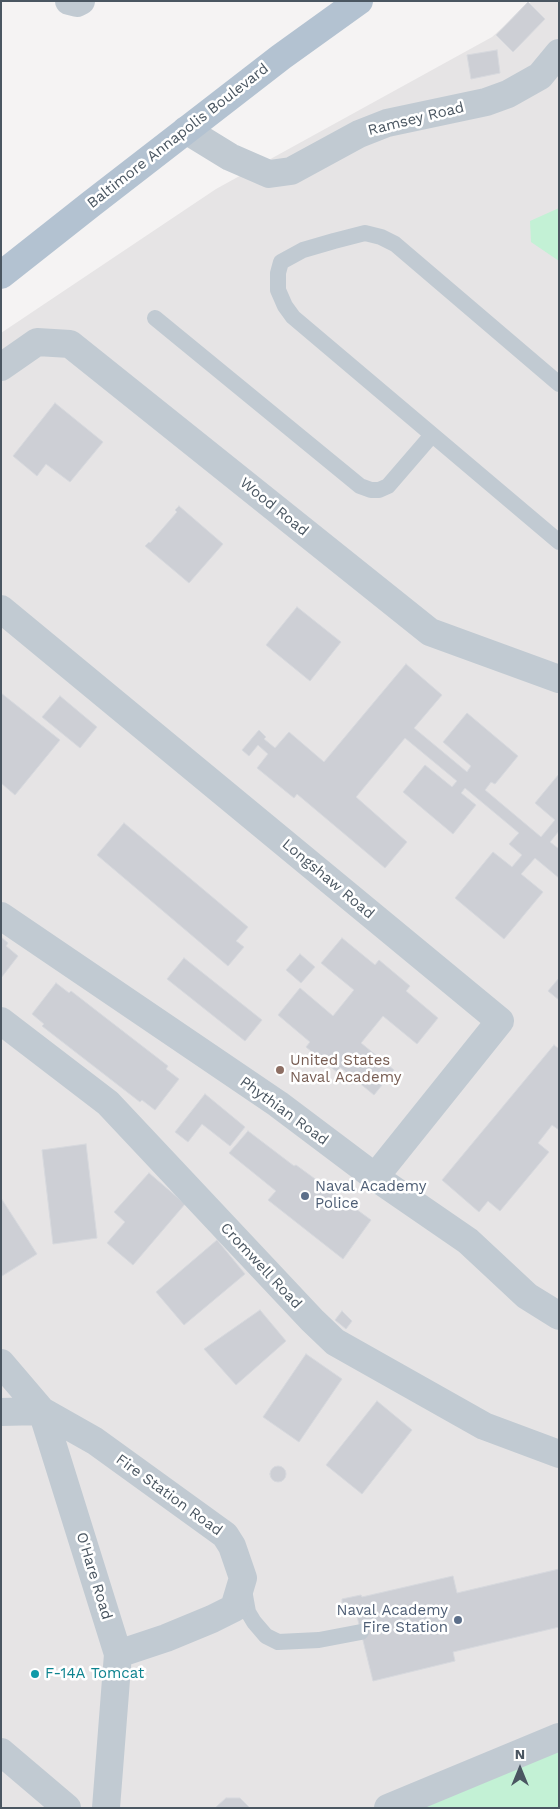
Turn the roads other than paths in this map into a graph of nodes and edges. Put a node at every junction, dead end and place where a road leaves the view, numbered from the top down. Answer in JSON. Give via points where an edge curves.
{"nodes":[{"id":1,"x":69,"y":1,"type":"edge"},
{"id":2,"x":81,"y":1,"type":"edge"},
{"id":3,"x":359,"y":1,"type":"edge"},
{"id":4,"x":559,"y":53,"type":"edge"},
{"id":5,"x":186,"y":130,"type":"junction"},
{"id":6,"x":1,"y":275,"type":"edge"},
{"id":7,"x":155,"y":318,"type":"dead end"},
{"id":8,"x":1,"y":367,"type":"edge"},
{"id":9,"x":559,"y":384,"type":"edge"},
{"id":10,"x":432,"y":435,"type":"junction"},
{"id":11,"x":559,"y":542,"type":"edge"},
{"id":12,"x":1,"y":609,"type":"edge"},
{"id":13,"x":559,"y":679,"type":"edge"},
{"id":14,"x":1,"y":916,"type":"edge"},
{"id":15,"x":1,"y":1022,"type":"edge"},
{"id":16,"x":375,"y":1177,"type":"junction"},
{"id":17,"x":559,"y":1316,"type":"edge"},
{"id":18,"x":1,"y":1363,"type":"edge"},
{"id":19,"x":42,"y":1411,"type":"junction"},
{"id":20,"x":1,"y":1412,"type":"edge"},
{"id":21,"x":559,"y":1454,"type":"edge"},
{"id":22,"x":243,"y":1578,"type":"junction"},
{"id":23,"x":361,"y":1632,"type":"dead end"},
{"id":24,"x":118,"y":1654,"type":"junction"},
{"id":25,"x":559,"y":1736,"type":"edge"},
{"id":26,"x":1,"y":1752,"type":"edge"},
{"id":27,"x":67,"y":1808,"type":"edge"},
{"id":28,"x":106,"y":1808,"type":"edge"},
{"id":29,"x":388,"y":1808,"type":"edge"}],
"edges":[{"from":1,"to":2,"type":"street"},
{"from":3,"to":5,"type":"main road","name":"Baltimore Annapolis Boulevard"},
{"from":4,"to":5,"type":"street","name":"Ramsey Road","via":[[540,76],[508,94],[486,102],[387,123],[359,134],[291,171],[269,174],[230,157]]},
{"from":5,"to":6,"type":"main road","name":"Baltimore Annapolis Boulevard"},
{"from":7,"to":10,"type":"lane","via":[[360,486],[379,490],[388,486]]},
{"from":8,"to":13,"type":"street","name":"Wood Road","via":[[37,342],[70,344],[430,632]]},
{"from":9,"to":10,"type":"lane","via":[[395,244],[381,237],[365,233],[303,250],[281,262],[278,290],[293,317]]},
{"from":10,"to":11,"type":"lane"},
{"from":12,"to":16,"type":"street","name":"Longshaw Road","via":[[500,1021]]},
{"from":14,"to":16,"type":"street","name":"Phythian Road","via":[[278,1104]]},
{"from":15,"to":21,"type":"street","name":"Cromwell Road","via":[[108,1103],[335,1342],[484,1426]]},
{"from":16,"to":17,"type":"street","name":"Phythian Road","via":[[468,1241],[527,1296]]},
{"from":18,"to":19,"type":"street","name":"O'Hare Road"},
{"from":19,"to":20,"type":"street"},
{"from":19,"to":22,"type":"street","name":"Fire Station Road","via":[[95,1441],[225,1535]]},
{"from":19,"to":24,"type":"street","name":"O'Hare Road"},
{"from":22,"to":23,"type":"lane","via":[[248,1612],[266,1636],[278,1642],[319,1640]]},
{"from":22,"to":24,"type":"street","via":[[234,1608],[212,1620]]},
{"from":24,"to":28,"type":"street","name":"O'Hare Road"},
{"from":25,"to":29,"type":"street"},
{"from":26,"to":27,"type":"street"}]}
